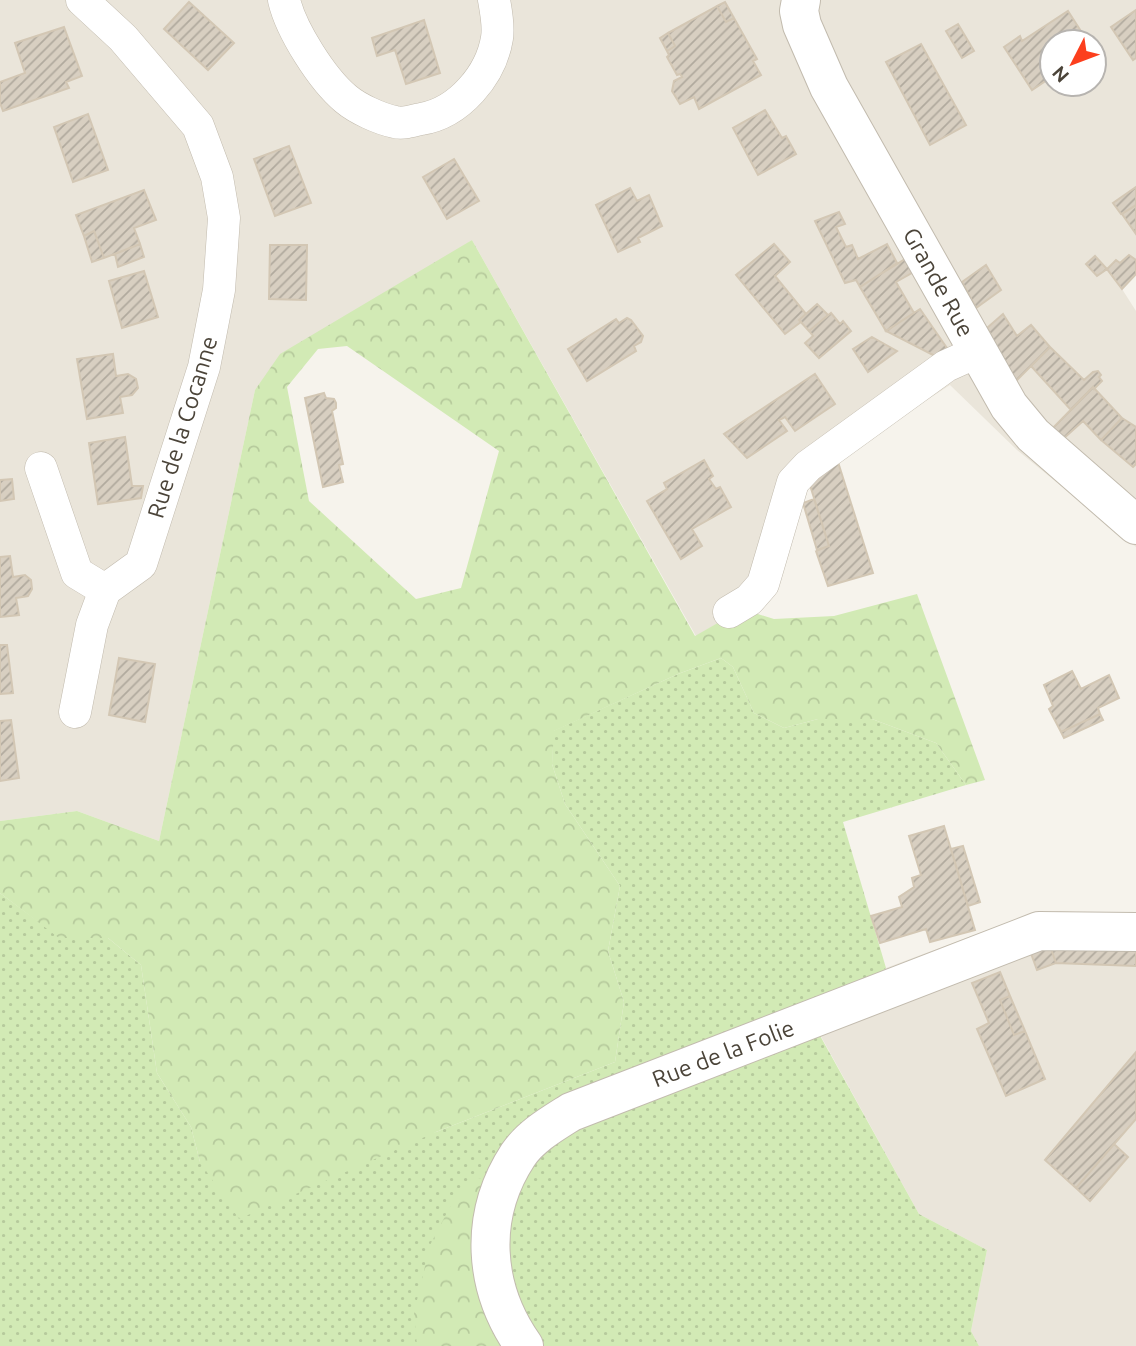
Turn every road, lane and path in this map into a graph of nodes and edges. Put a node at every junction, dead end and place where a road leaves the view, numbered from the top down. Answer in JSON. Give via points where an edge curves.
{"nodes":[{"id":1,"x":82,"y":0,"type":"edge"},
{"id":2,"x":284,"y":0,"type":"edge"},
{"id":3,"x":494,"y":0,"type":"edge"},
{"id":4,"x":801,"y":0,"type":"edge"},
{"id":5,"x":962,"y":359,"type":"junction"},
{"id":6,"x":41,"y":468,"type":"dead end"},
{"id":7,"x":1136,"y":525,"type":"edge"},
{"id":8,"x":105,"y":590,"type":"junction"},
{"id":9,"x":729,"y":612,"type":"dead end"},
{"id":10,"x":75,"y":712,"type":"dead end"},
{"id":11,"x":1136,"y":932,"type":"edge"},
{"id":12,"x":524,"y":1346,"type":"edge"}],
"edges":[{"from":1,"to":8,"type":"street","name":"Rue de la Cocanne","via":[[123,38],[198,126],[217,177],[225,218],[219,290],[204,367],[141,564]]},
{"from":2,"to":3,"type":"street","via":[[288,19],[346,100],[397,123],[447,111],[472,90],[497,37]]},
{"from":4,"to":5,"type":"street","name":"Grande Rue","via":[[802,24],[829,87],[939,281]]},
{"from":5,"to":7,"type":"street","name":"Grande Rue","via":[[1033,435]]},
{"from":5,"to":9,"type":"street","via":[[802,472],[793,482],[763,584]]},
{"from":6,"to":8,"type":"street","via":[[77,573]]},
{"from":8,"to":10,"type":"street","via":[[92,625]]},
{"from":11,"to":12,"type":"street","name":"Rue de la Folie","via":[[1039,931],[571,1112],[543,1129],[519,1154],[503,1181],[489,1253],[495,1288],[511,1328]]}]}
